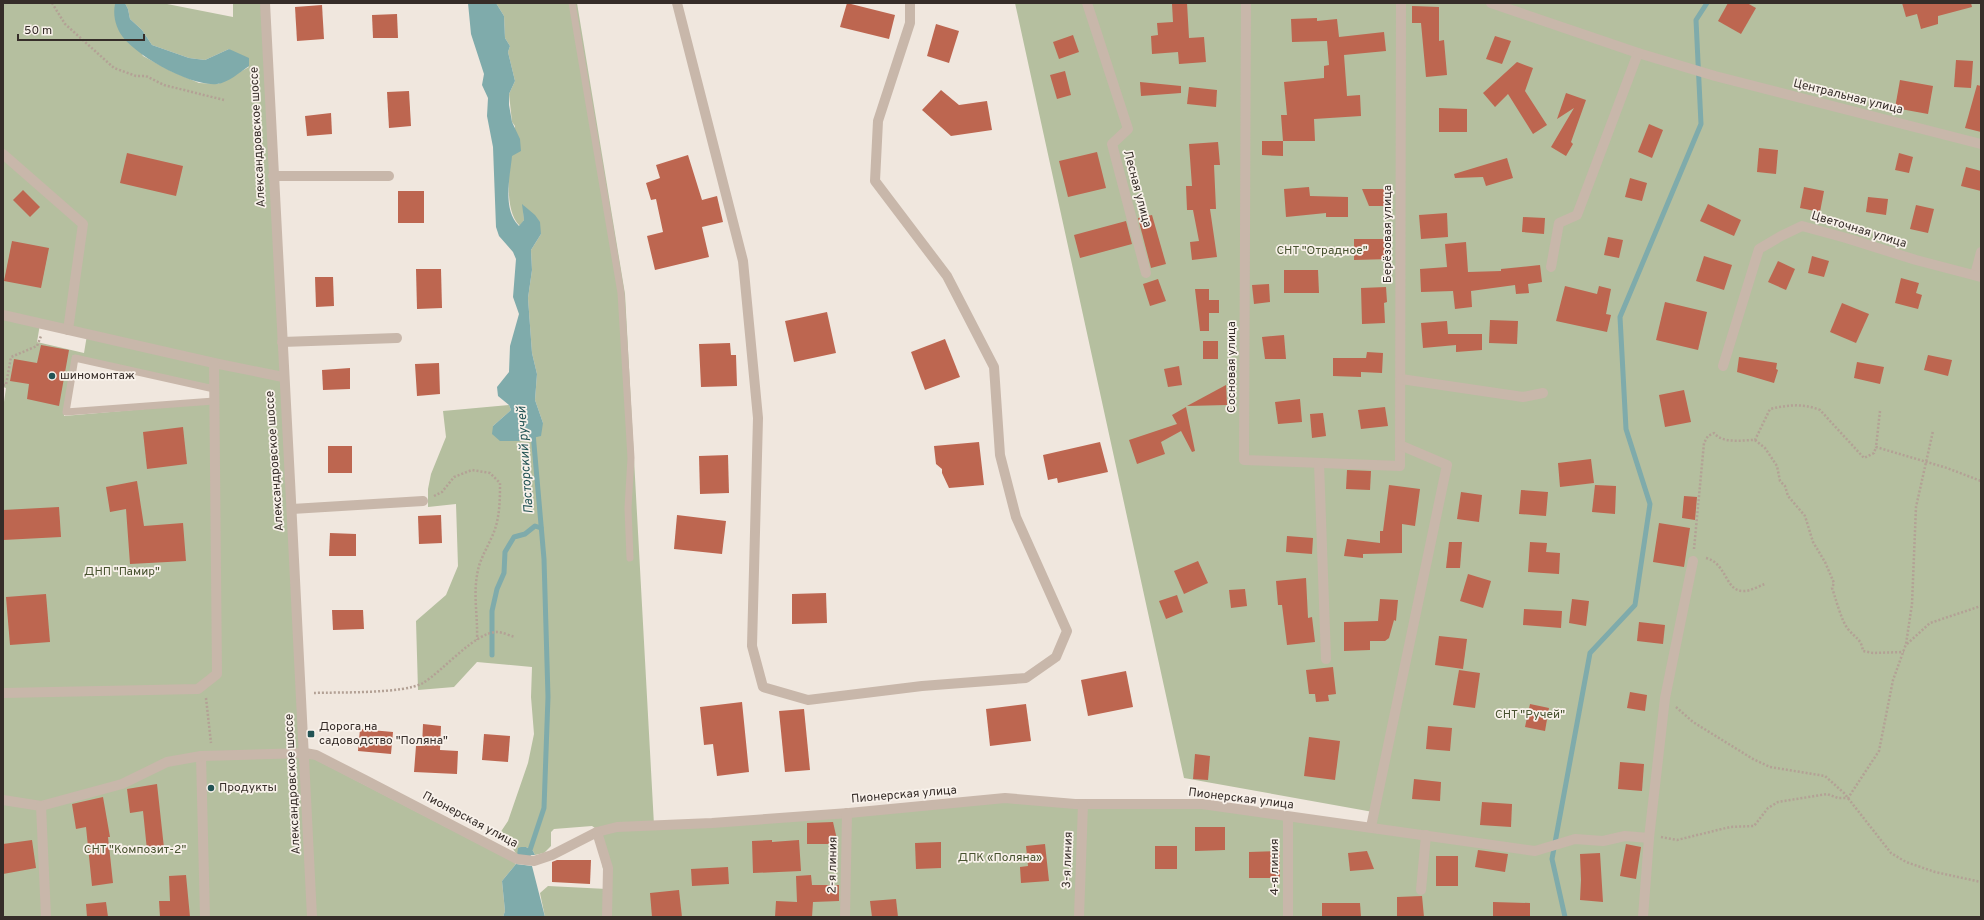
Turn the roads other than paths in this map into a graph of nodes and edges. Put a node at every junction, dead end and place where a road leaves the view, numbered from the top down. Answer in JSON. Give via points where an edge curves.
{"nodes":[{"id":1,"x":265,"y":3,"type":"edge"},
{"id":2,"x":572,"y":3,"type":"edge"},
{"id":3,"x":677,"y":3,"type":"edge"},
{"id":4,"x":910,"y":3,"type":"edge"},
{"id":5,"x":1087,"y":3,"type":"edge"},
{"id":6,"x":1246,"y":3,"type":"edge"},
{"id":7,"x":1401,"y":3,"type":"edge"},
{"id":8,"x":1491,"y":3,"type":"edge"},
{"id":9,"x":1638,"y":53,"type":"junction"},
{"id":10,"x":1981,"y":144,"type":"edge"},
{"id":11,"x":3,"y":154,"type":"edge"},
{"id":12,"x":273,"y":176,"type":"junction"},
{"id":13,"x":389,"y":176,"type":"dead end"},
{"id":14,"x":1981,"y":252,"type":"edge"},
{"id":15,"x":1551,"y":267,"type":"dead end"},
{"id":16,"x":1146,"y":273,"type":"dead end"},
{"id":17,"x":1978,"y":276,"type":"edge"},
{"id":18,"x":3,"y":315,"type":"edge"},
{"id":19,"x":68,"y":330,"type":"junction"},
{"id":20,"x":397,"y":338,"type":"dead end"},
{"id":21,"x":282,"y":342,"type":"junction"},
{"id":22,"x":214,"y":363,"type":"junction"},
{"id":23,"x":1723,"y":366,"type":"dead end"},
{"id":24,"x":283,"y":377,"type":"junction"},
{"id":25,"x":1401,"y":379,"type":"junction"},
{"id":26,"x":214,"y":389,"type":"junction"},
{"id":27,"x":1543,"y":393,"type":"dead end"},
{"id":28,"x":214,"y":401,"type":"junction"},
{"id":29,"x":1400,"y":445,"type":"junction"},
{"id":30,"x":1319,"y":463,"type":"junction"},
{"id":31,"x":423,"y":501,"type":"road end"},
{"id":32,"x":292,"y":509,"type":"junction"},
{"id":33,"x":630,"y":558,"type":"dead end"},
{"id":34,"x":1694,"y":558,"type":"road end"},
{"id":35,"x":1326,"y":659,"type":"dead end"},
{"id":36,"x":3,"y":693,"type":"edge"},
{"id":37,"x":305,"y":753,"type":"junction"},
{"id":38,"x":201,"y":756,"type":"junction"},
{"id":39,"x":3,"y":800,"type":"edge"},
{"id":40,"x":1083,"y":804,"type":"junction"},
{"id":41,"x":41,"y":806,"type":"junction"},
{"id":42,"x":847,"y":813,"type":"junction"},
{"id":43,"x":1288,"y":817,"type":"junction"},
{"id":44,"x":1371,"y":827,"type":"junction"},
{"id":45,"x":597,"y":832,"type":"junction"},
{"id":46,"x":1426,"y":834,"type":"junction"},
{"id":47,"x":1649,"y":838,"type":"junction"},
{"id":48,"x":1421,"y":890,"type":"dead end"},
{"id":49,"x":46,"y":917,"type":"edge"},
{"id":50,"x":205,"y":917,"type":"edge"},
{"id":51,"x":312,"y":917,"type":"edge"},
{"id":52,"x":607,"y":917,"type":"edge"},
{"id":53,"x":845,"y":917,"type":"edge"},
{"id":54,"x":1079,"y":917,"type":"edge"},
{"id":55,"x":1288,"y":917,"type":"edge"},
{"id":56,"x":1643,"y":917,"type":"edge"}],
"edges":[{"from":1,"to":12,"type":"street","name":"Александровское шоссе"},
{"from":2,"to":33,"type":"lane","via":[[621,294],[631,458],[628,508]]},
{"from":3,"to":4,"type":"street","via":[[743,261],[758,418],[752,646],[763,687],[808,700],[922,686],[1026,678],[1056,657],[1067,631],[1016,516],[1000,455],[994,367],[947,276],[875,181],[878,122],[910,23]]},
{"from":5,"to":16,"type":"street","name":"Лесная улица","via":[[1128,129],[1112,144]]},
{"from":6,"to":30,"type":"street","name":"Сосновая улица","via":[[1244,460]]},
{"from":7,"to":25,"type":"street","name":"Берёзовая улица"},
{"from":8,"to":9,"type":"street"},
{"from":9,"to":10,"type":"street","name":"Центральная улица","via":[[1709,74]]},
{"from":9,"to":15,"type":"street","via":[[1577,215],[1558,223]]},
{"from":11,"to":19,"type":"street","via":[[84,224]]},
{"from":12,"to":13,"type":"street"},
{"from":12,"to":21,"type":"street","name":"Александровское шоссе"},
{"from":14,"to":17,"type":"street"},
{"from":17,"to":23,"type":"street","name":"Цветочная улица","via":[[1802,226],[1759,249]]},
{"from":18,"to":19,"type":"street"},
{"from":19,"to":22,"type":"street"},
{"from":20,"to":21,"type":"street"},
{"from":21,"to":24,"type":"street","name":"Александровское шоссе"},
{"from":22,"to":24,"type":"street"},
{"from":22,"to":26,"type":"street"},
{"from":24,"to":32,"type":"street","name":"Александровское шоссе"},
{"from":25,"to":27,"type":"street","via":[[1523,396]]},
{"from":25,"to":29,"type":"street","name":"Берёзовая улица"},
{"from":26,"to":28,"type":"street"},
{"from":26,"to":28,"type":"lane","via":[[75,358],[66,412]]},
{"from":28,"to":36,"type":"street","via":[[217,674],[198,689]]},
{"from":29,"to":30,"type":"street","name":"Берёзовая улица","via":[[1400,466]]},
{"from":29,"to":44,"type":"street","via":[[1447,465]]},
{"from":30,"to":35,"type":"street"},
{"from":31,"to":32,"type":"street"},
{"from":32,"to":37,"type":"street","name":"Александровское шоссе"},
{"from":34,"to":47,"type":"street","via":[[1665,698]]},
{"from":37,"to":38,"type":"street","name":"Пионерская улица"},
{"from":37,"to":45,"type":"street","name":"Пионерская улица","via":[[316,755],[517,859],[534,861],[552,855]]},
{"from":37,"to":51,"type":"street","name":"Александровское шоссе"},
{"from":38,"to":41,"type":"street","name":"Пионерская улица","via":[[167,762],[122,784]]},
{"from":38,"to":50,"type":"street"},
{"from":39,"to":41,"type":"street"},
{"from":40,"to":42,"type":"street","name":"Пионерская улица","via":[[1005,798]]},
{"from":40,"to":43,"type":"street","name":"Пионерская улица","via":[[1202,804]]},
{"from":40,"to":54,"type":"street","name":"3-я линия"},
{"from":41,"to":49,"type":"street"},
{"from":42,"to":45,"type":"street","name":"Пионерская улица","via":[[617,827]]},
{"from":42,"to":53,"type":"street","name":"2-я линия"},
{"from":43,"to":44,"type":"street","name":"Пионерская улица"},
{"from":43,"to":55,"type":"street","name":"4-я линия"},
{"from":44,"to":46,"type":"street","name":"Пионерская улица"},
{"from":45,"to":52,"type":"street","via":[[608,868]]},
{"from":46,"to":47,"type":"street","name":"Пионерская улица","via":[[1539,850],[1574,839],[1604,841],[1625,836]]},
{"from":46,"to":48,"type":"street"},
{"from":47,"to":56,"type":"street"}]}
